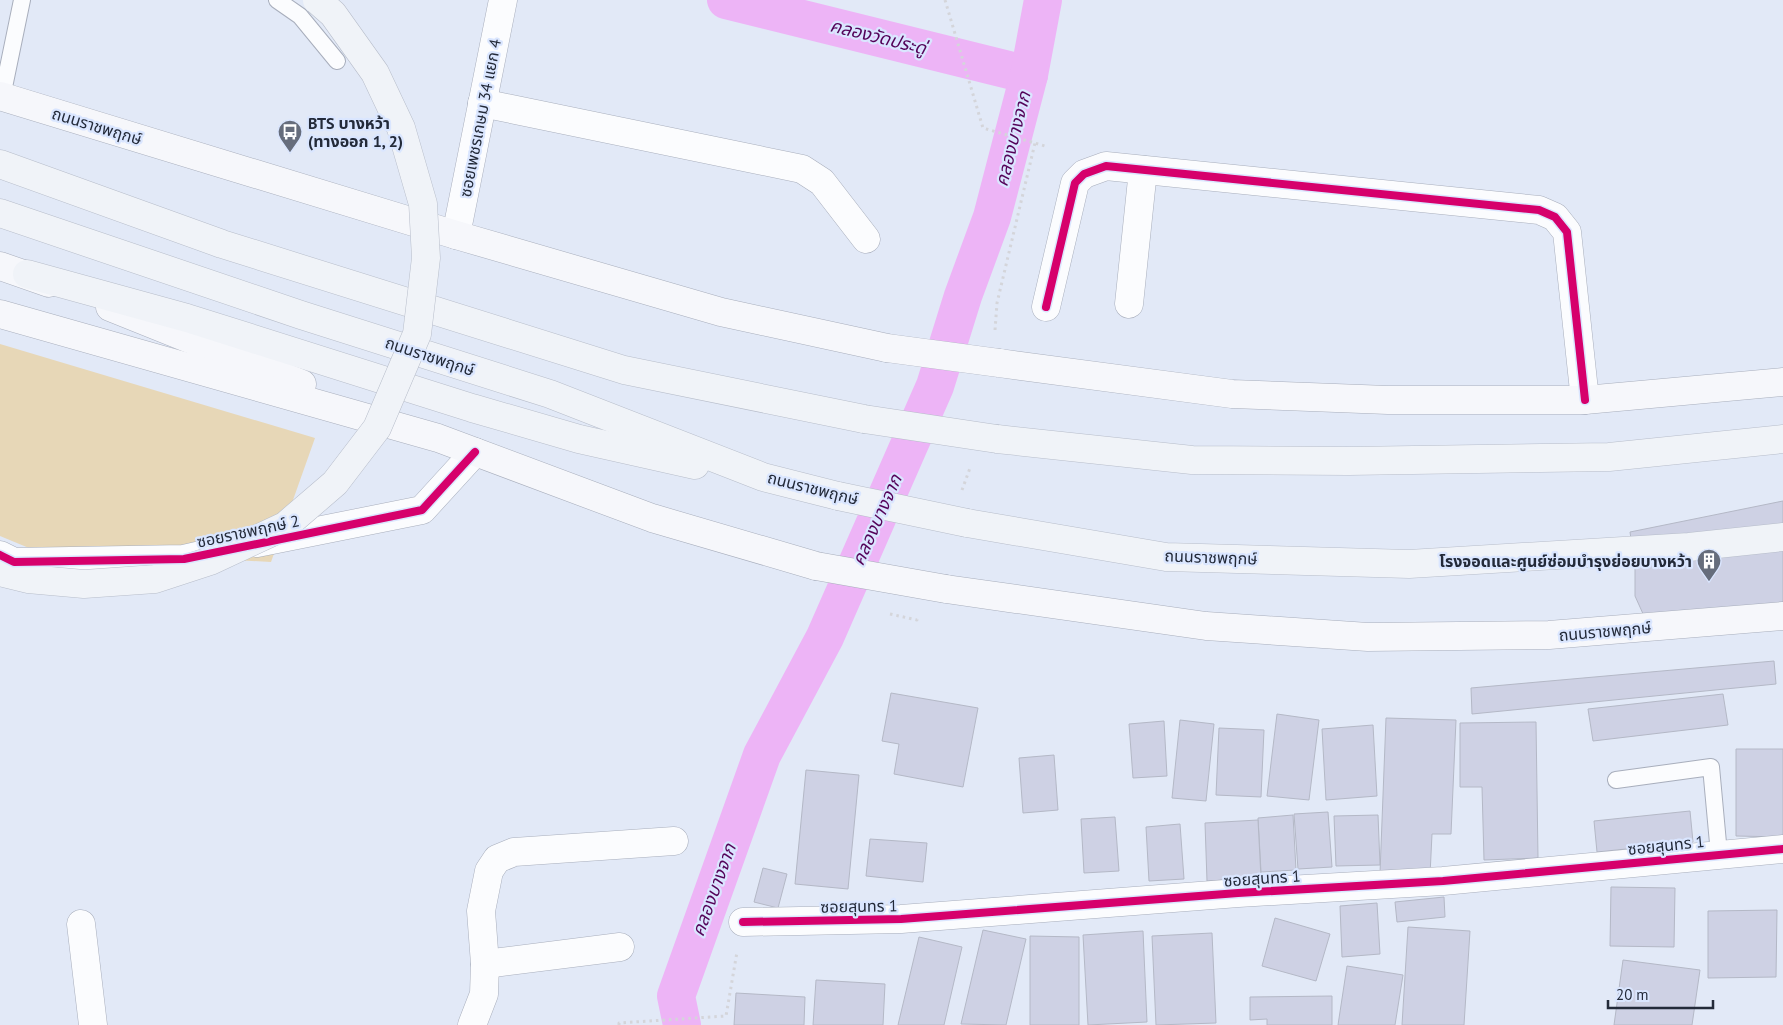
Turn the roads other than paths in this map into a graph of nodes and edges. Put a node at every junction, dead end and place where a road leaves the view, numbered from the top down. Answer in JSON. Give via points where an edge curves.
{"nodes":[{"id":1,"x":22,"y":0,"type":"edge"},
{"id":2,"x":277,"y":0,"type":"edge"},
{"id":3,"x":317,"y":0,"type":"edge"},
{"id":4,"x":503,"y":0,"type":"edge"},
{"id":5,"x":336,"y":61,"type":"dead end"},
{"id":6,"x":1,"y":96,"type":"edge"},
{"id":7,"x":482,"y":103,"type":"junction"},
{"id":8,"x":0,"y":164,"type":"edge"},
{"id":9,"x":1143,"y":170,"type":"junction"},
{"id":10,"x":0,"y":214,"type":"edge"},
{"id":11,"x":456,"y":235,"type":"junction"},
{"id":12,"x":866,"y":239,"type":"dead end"},
{"id":13,"x":0,"y":266,"type":"edge"},
{"id":14,"x":27,"y":274,"type":"junction"},
{"id":15,"x":1129,"y":304,"type":"dead end"},
{"id":16,"x":1046,"y":307,"type":"dead end"},
{"id":17,"x":0,"y":314,"type":"edge"},
{"id":18,"x":1783,"y":382,"type":"edge"},
{"id":19,"x":1585,"y":400,"type":"junction"},
{"id":20,"x":438,"y":438,"type":"junction"},
{"id":21,"x":1783,"y":438,"type":"edge"},
{"id":22,"x":475,"y":452,"type":"junction"},
{"id":23,"x":763,"y":477,"type":"junction"},
{"id":24,"x":1783,"y":537,"type":"edge"},
{"id":25,"x":0,"y":555,"type":"edge"},
{"id":26,"x":0,"y":572,"type":"edge"},
{"id":27,"x":1783,"y":616,"type":"edge"},
{"id":28,"x":1616,"y":780,"type":"dead end"},
{"id":29,"x":674,"y":841,"type":"dead end"},
{"id":30,"x":1783,"y":849,"type":"edge"},
{"id":31,"x":1719,"y":854,"type":"junction"},
{"id":32,"x":743,"y":922,"type":"road end"},
{"id":33,"x":81,"y":924,"type":"dead end"},
{"id":34,"x":620,"y":947,"type":"dead end"},
{"id":35,"x":485,"y":964,"type":"junction"},
{"id":36,"x":93,"y":1025,"type":"edge"},
{"id":37,"x":472,"y":1025,"type":"edge"}],
"edges":[{"from":1,"to":6,"type":"lane"},
{"from":2,"to":5,"type":"lane","via":[[300,16]]},
{"from":3,"to":26,"type":"main road","bridge":true,"via":[[333,14],[375,73],[401,128],[423,204],[426,258],[417,334],[377,428],[335,483],[285,526],[210,561],[155,579],[84,584],[28,579]]},
{"from":4,"to":7,"type":"street","name":"ซอยเพชรเกษม 34 แยก 4"},
{"from":6,"to":11,"type":"main road","name":"ถนนราชพฤกษ์"},
{"from":7,"to":11,"type":"street","name":"ซอยเพชรเกษม 34 แยก 4"},
{"from":7,"to":12,"type":"street","via":[[802,169],[822,182]]},
{"from":8,"to":21,"type":"main road","bridge":true,"via":[[222,244],[624,370],[864,419],[997,439],[1192,460],[1609,457]]},
{"from":9,"to":15,"type":"street"},
{"from":9,"to":16,"type":"street","via":[[1106,166],[1084,174],[1075,183]]},
{"from":9,"to":19,"type":"street","via":[[1539,210],[1556,217],[1567,232]]},
{"from":10,"to":23,"type":"main road","name":"ถนนราชพฤกษ์","via":[[550,394]]},
{"from":11,"to":19,"type":"main road","name":"ถนนราชพฤกษ์","bridge":true,"via":[[721,312],[887,348],[1232,394],[1388,400]]},
{"from":13,"to":14,"type":"main road"},
{"from":14,"to":20,"type":"main road"},
{"from":14,"to":23,"type":"main road","via":[[187,318],[579,439]]},
{"from":17,"to":20,"type":"main road","name":"ถนนราชพฤกษ์"},
{"from":18,"to":19,"type":"main road","name":"ถนนราชพฤกษ์"},
{"from":20,"to":22,"type":"main road","name":"ถนนราชพฤกษ์"},
{"from":22,"to":25,"type":"street","name":"ซอยราชพฤกษ์ 2","via":[[422,510],[184,558],[14,562]]},
{"from":22,"to":27,"type":"main road","name":"ถนนราชพฤกษ์","bridge":true,"via":[[652,518],[816,566],[946,589],[1206,626],[1368,637],[1549,635]]},
{"from":23,"to":24,"type":"main road","name":"ถนนราชพฤกษ์","bridge":true,"via":[[967,523],[1166,556],[1409,564],[1688,547]]},
{"from":28,"to":31,"type":"lane","via":[[1711,767]]},
{"from":29,"to":35,"type":"street","via":[[514,852],[497,859],[489,872],[481,911]]},
{"from":30,"to":31,"type":"street","name":"ซอยสุนทร 1"},
{"from":31,"to":32,"type":"street","name":"ซอยสุนทร 1","via":[[1443,881],[1238,892],[901,919]]},
{"from":33,"to":36,"type":"street"},
{"from":34,"to":35,"type":"street"},
{"from":35,"to":37,"type":"street","via":[[484,994]]}]}
